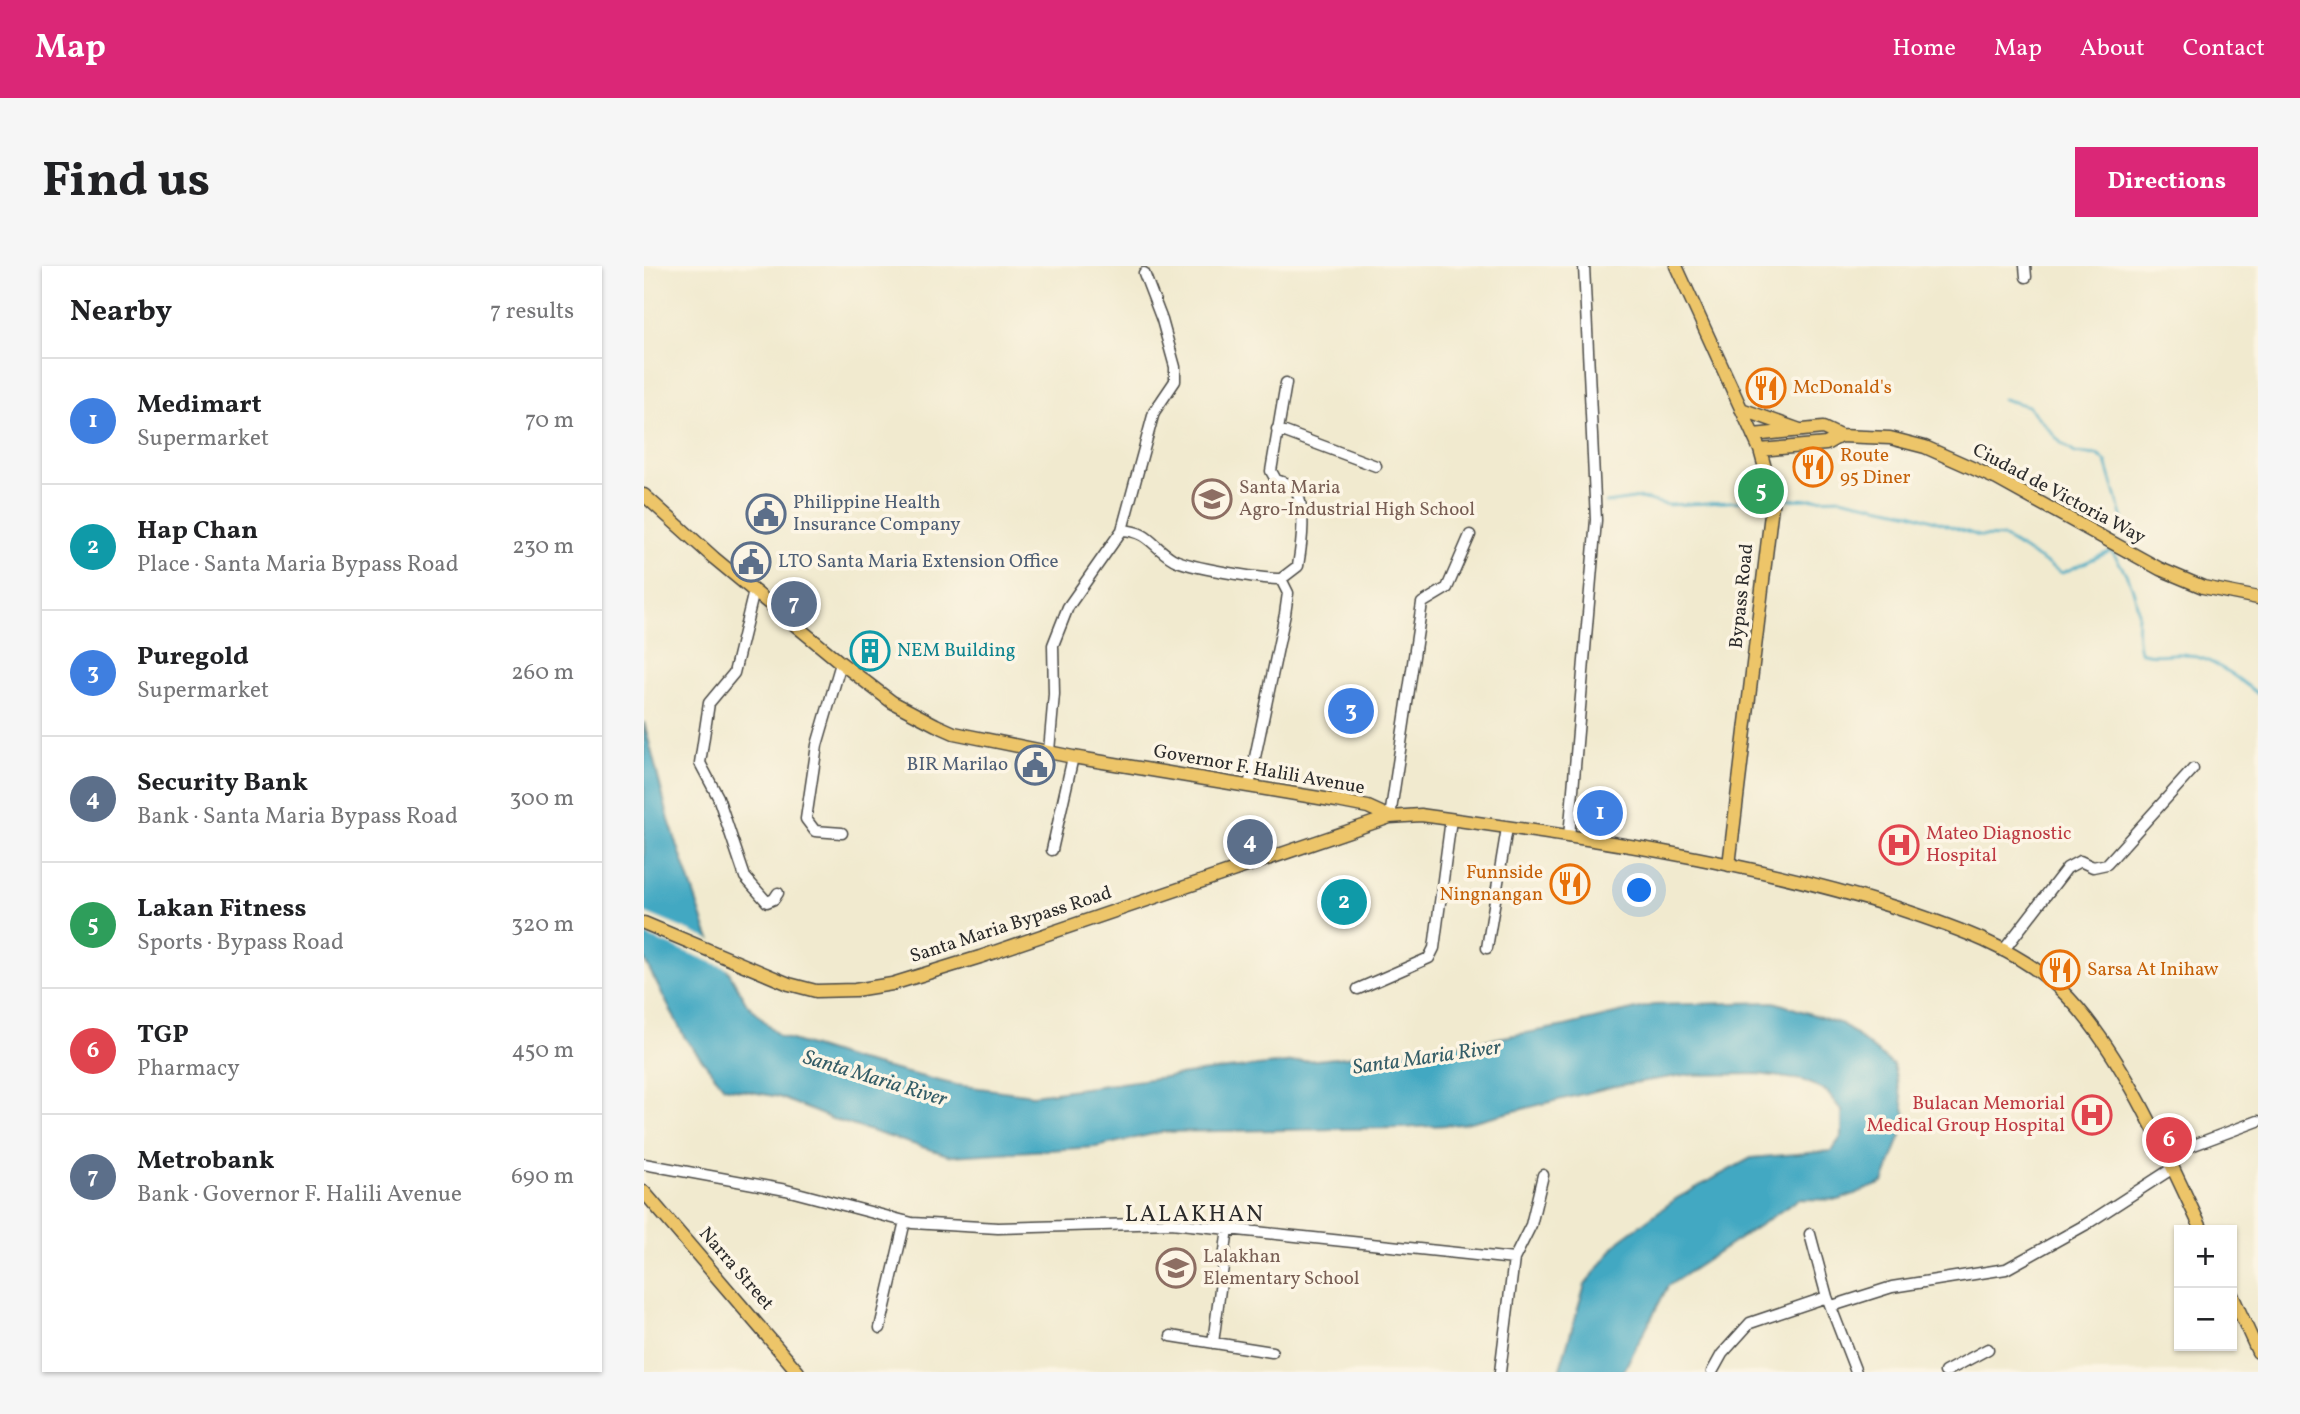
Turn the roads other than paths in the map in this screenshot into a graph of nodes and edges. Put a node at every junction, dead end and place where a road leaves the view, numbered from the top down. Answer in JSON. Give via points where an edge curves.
{"nodes":[{"id":1,"x":1584,"y":266,"type":"edge"},
{"id":2,"x":1676,"y":266,"type":"edge"},
{"id":3,"x":1144,"y":273,"type":"dead end"},
{"id":4,"x":1286,"y":383,"type":"dead end"},
{"id":5,"x":1741,"y":409,"type":"junction"},
{"id":6,"x":1277,"y":429,"type":"junction"},
{"id":7,"x":1801,"y":430,"type":"junction"},
{"id":8,"x":1753,"y":435,"type":"junction"},
{"id":9,"x":1840,"y":436,"type":"junction"},
{"id":10,"x":1760,"y":450,"type":"junction"},
{"id":11,"x":1376,"y":466,"type":"dead end"},
{"id":12,"x":644,"y":495,"type":"edge"},
{"id":13,"x":1122,"y":530,"type":"junction"},
{"id":14,"x":1471,"y":535,"type":"dead end"},
{"id":15,"x":1281,"y":579,"type":"junction"},
{"id":16,"x":754,"y":591,"type":"junction"},
{"id":17,"x":2258,"y":598,"type":"edge"},
{"id":18,"x":841,"y":663,"type":"junction"},
{"id":19,"x":1049,"y":751,"type":"junction"},
{"id":20,"x":1073,"y":757,"type":"junction"},
{"id":21,"x":2193,"y":769,"type":"dead end"},
{"id":22,"x":1249,"y":786,"type":"junction"},
{"id":23,"x":1390,"y":817,"type":"junction"},
{"id":24,"x":1451,"y":819,"type":"junction"},
{"id":25,"x":1507,"y":828,"type":"junction"},
{"id":26,"x":842,"y":833,"type":"dead end"},
{"id":27,"x":1569,"y":836,"type":"junction"},
{"id":28,"x":1052,"y":850,"type":"dead end"},
{"id":29,"x":1729,"y":866,"type":"junction"},
{"id":30,"x":778,"y":893,"type":"dead end"},
{"id":31,"x":644,"y":923,"type":"edge"},
{"id":32,"x":1487,"y":948,"type":"dead end"},
{"id":33,"x":2003,"y":951,"type":"junction"},
{"id":34,"x":1358,"y":989,"type":"dead end"},
{"id":35,"x":2258,"y":1121,"type":"edge"},
{"id":36,"x":2166,"y":1155,"type":"junction"},
{"id":37,"x":644,"y":1164,"type":"edge"},
{"id":38,"x":2173,"y":1168,"type":"junction"},
{"id":39,"x":1543,"y":1175,"type":"dead end"},
{"id":40,"x":644,"y":1192,"type":"edge"},
{"id":41,"x":905,"y":1221,"type":"junction"},
{"id":42,"x":2200,"y":1225,"type":"edge"},
{"id":43,"x":1228,"y":1228,"type":"junction"},
{"id":44,"x":1810,"y":1234,"type":"dead end"},
{"id":45,"x":1514,"y":1259,"type":"junction"},
{"id":46,"x":1829,"y":1301,"type":"junction"},
{"id":47,"x":2237,"y":1306,"type":"edge"},
{"id":48,"x":880,"y":1328,"type":"dead end"},
{"id":49,"x":1171,"y":1336,"type":"dead end"},
{"id":50,"x":1213,"y":1343,"type":"junction"},
{"id":51,"x":1988,"y":1349,"type":"dead end"},
{"id":52,"x":1272,"y":1352,"type":"dead end"},
{"id":53,"x":2258,"y":1352,"type":"edge"},
{"id":54,"x":798,"y":1372,"type":"edge"},
{"id":55,"x":1500,"y":1372,"type":"edge"},
{"id":56,"x":1713,"y":1372,"type":"edge"},
{"id":57,"x":1856,"y":1372,"type":"edge"},
{"id":58,"x":1945,"y":1372,"type":"edge"}],
"edges":[{"from":1,"to":27,"type":"street","via":[[1596,520]]},
{"from":2,"to":5,"type":"main road","name":"Bypass Road"},
{"from":3,"to":13,"type":"street","via":[[1162,320],[1175,382],[1154,412]]},
{"from":4,"to":6,"type":"street"},
{"from":5,"to":7,"type":"main road"},
{"from":5,"to":8,"type":"main road","name":"Bypass Road"},
{"from":6,"to":11,"type":"street"},
{"from":6,"to":15,"type":"street","via":[[1272,475],[1294,486],[1302,517],[1298,566]]},
{"from":7,"to":8,"type":"main road","name":"Ciudad de Victoria Way"},
{"from":7,"to":9,"type":"main road","name":"Ciudad de Victoria Way","via":[[1823,428]]},
{"from":8,"to":10,"type":"main road","name":"Bypass Road"},
{"from":9,"to":10,"type":"main road","name":"Ciudad de Victoria Way","via":[[1826,444]]},
{"from":9,"to":17,"type":"main road","name":"Ciudad de Victoria Way","via":[[1890,438],[1926,447],[1997,479],[2160,569],[2203,587]]},
{"from":10,"to":29,"type":"main road","name":"Bypass Road","via":[[1772,504]]},
{"from":12,"to":16,"type":"main road","name":"Governor F. Halili Avenue"},
{"from":13,"to":15,"type":"street","via":[[1139,531],[1178,561]]},
{"from":13,"to":19,"type":"street","via":[[1068,607],[1053,645]]},
{"from":14,"to":23,"type":"street","via":[[1447,588],[1422,603]]},
{"from":15,"to":22,"type":"street","via":[[1288,593],[1285,614]]},
{"from":16,"to":18,"type":"main road","name":"Governor F. Halili Avenue"},
{"from":16,"to":30,"type":"street","via":[[734,673],[709,703],[700,763],[718,797],[745,877],[767,902]]},
{"from":18,"to":19,"type":"main road","name":"Governor F. Halili Avenue","via":[[892,702],[954,733]]},
{"from":18,"to":26,"type":"street","via":[[817,745],[806,819],[815,831]]},
{"from":19,"to":20,"type":"main road","name":"Governor F. Halili Avenue"},
{"from":20,"to":22,"type":"main road","name":"Governor F. Halili Avenue"},
{"from":20,"to":28,"type":"street"},
{"from":21,"to":33,"type":"street","via":[[2107,864],[2093,867],[2080,861],[2067,868]]},
{"from":22,"to":23,"type":"main road","name":"Governor F. Halili Avenue","via":[[1368,807]]},
{"from":23,"to":24,"type":"main road","name":"Governor F. Halili Avenue"},
{"from":23,"to":31,"type":"main road","name":"Santa Maria Bypass Road","via":[[980,957],[892,984],[855,990],[816,991]]},
{"from":24,"to":25,"type":"main road","name":"Governor F. Halili Avenue"},
{"from":24,"to":34,"type":"street","via":[[1429,958]]},
{"from":25,"to":27,"type":"main road","name":"Governor F. Halili Avenue"},
{"from":25,"to":32,"type":"street"},
{"from":27,"to":29,"type":"main road","name":"Governor F. Halili Avenue"},
{"from":29,"to":33,"type":"main road","name":"Governor F. Halili Avenue","via":[[1845,892],[1957,929]]},
{"from":33,"to":36,"type":"main road","name":"Governor F. Halili Avenue","via":[[2059,988],[2092,1023]]},
{"from":35,"to":36,"type":"street"},
{"from":36,"to":38,"type":"main road","name":"Governor F. Halili Avenue"},
{"from":37,"to":41,"type":"street","via":[[786,1190]]},
{"from":38,"to":42,"type":"main road","name":"Governor F. Halili Avenue"},
{"from":38,"to":46,"type":"street","via":[[2006,1269]]},
{"from":39,"to":45,"type":"street","via":[[1531,1225]]},
{"from":40,"to":54,"type":"main road","name":"Narra Street"},
{"from":41,"to":43,"type":"street","via":[[998,1228],[1171,1223]]},
{"from":41,"to":48,"type":"street"},
{"from":43,"to":45,"type":"street"},
{"from":43,"to":50,"type":"street"},
{"from":44,"to":46,"type":"street"},
{"from":45,"to":55,"type":"street"},
{"from":46,"to":56,"type":"street","via":[[1750,1323],[1722,1354]]},
{"from":46,"to":57,"type":"street"},
{"from":47,"to":53,"type":"main road"},
{"from":49,"to":50,"type":"street"},
{"from":50,"to":52,"type":"street"},
{"from":51,"to":58,"type":"street"}]}
